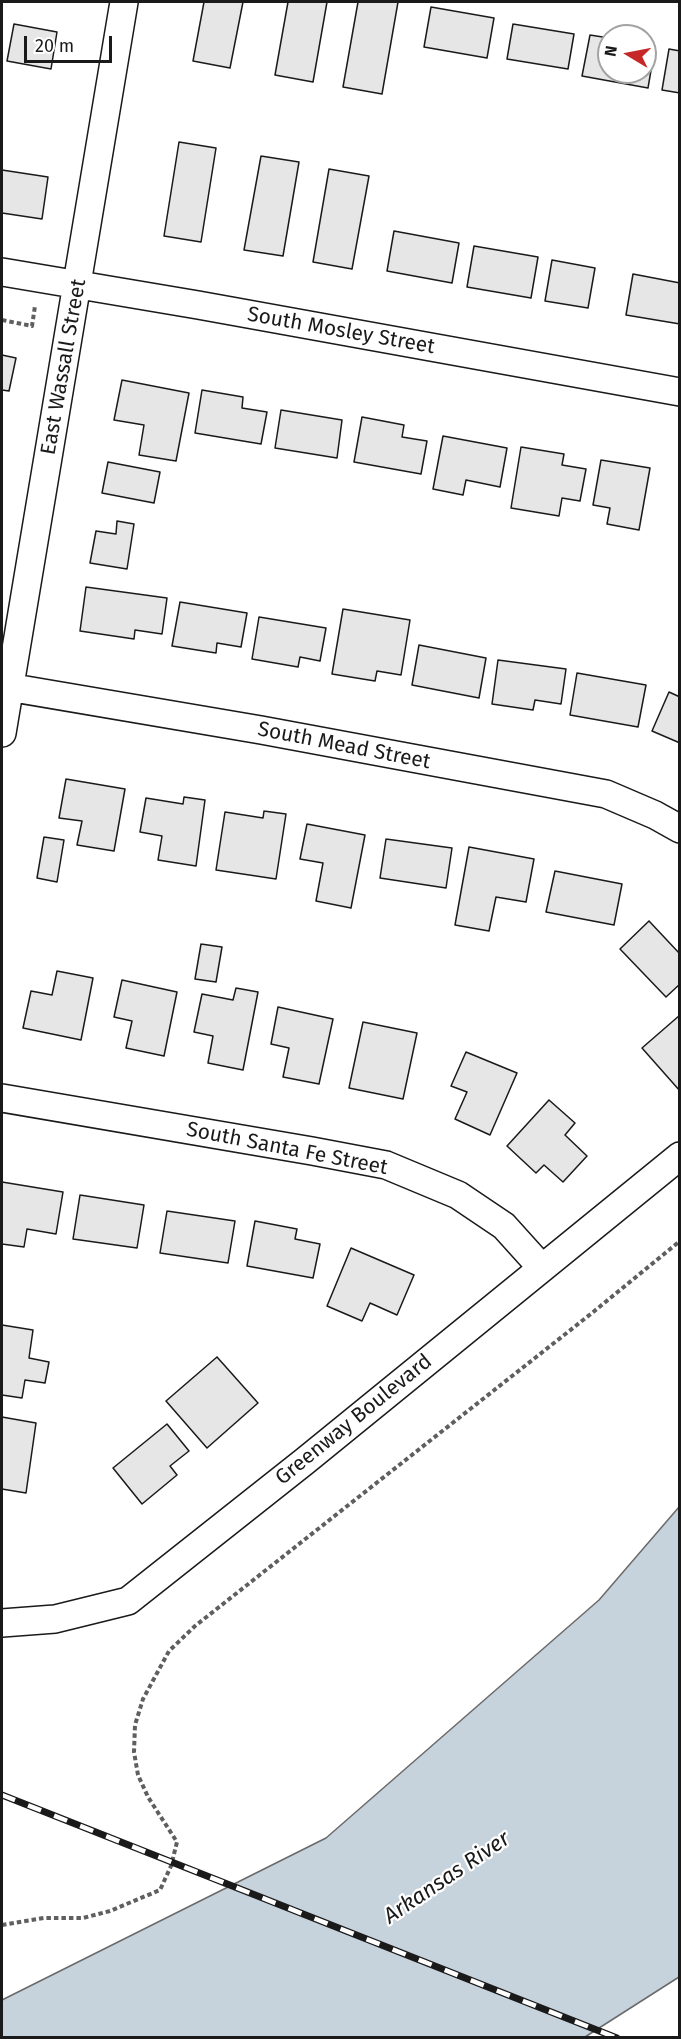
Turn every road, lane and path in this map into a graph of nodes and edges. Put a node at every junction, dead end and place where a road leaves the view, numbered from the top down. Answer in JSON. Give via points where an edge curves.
{"nodes":[{"id":1,"x":124,"y":2,"type":"edge"},
{"id":2,"x":2,"y":272,"type":"edge"},
{"id":3,"x":78,"y":285,"type":"junction"},
{"id":4,"x":2,"y":320,"type":"edge"},
{"id":5,"x":32,"y":326,"type":"dead end"},
{"id":6,"x":680,"y":392,"type":"edge"},
{"id":7,"x":5,"y":687,"type":"edge"},
{"id":8,"x":2,"y":733,"type":"edge"},
{"id":9,"x":680,"y":829,"type":"edge"},
{"id":10,"x":2,"y":1098,"type":"edge"},
{"id":11,"x":680,"y":1156,"type":"edge"},
{"id":12,"x":680,"y":1241,"type":"edge"},
{"id":13,"x":541,"y":1267,"type":"junction"},
{"id":14,"x":2,"y":1623,"type":"edge"},
{"id":15,"x":2,"y":1925,"type":"edge"}],
"edges":[{"from":1,"to":3,"type":"street","name":"East Wassall Street"},
{"from":2,"to":3,"type":"street","name":"South Mosley Street"},
{"from":3,"to":6,"type":"street","name":"South Mosley Street"},
{"from":3,"to":7,"type":"street","name":"East Wassall Street"},
{"from":4,"to":5,"type":"path"},
{"from":7,"to":8,"type":"street","name":"East Wassall Street"},
{"from":7,"to":9,"type":"street","name":"South Mead Street","via":[[606,794]]},
{"from":10,"to":13,"type":"street","name":"South Santa Fe Street","via":[[386,1165],[459,1195],[504,1226]]},
{"from":11,"to":13,"type":"street","name":"Greenway Boulevard"},
{"from":12,"to":15,"type":"path","via":[[195,1626],[169,1651],[143,1699],[135,1725],[138,1775],[177,1842],[160,1890],[83,1918],[44,1918]]},
{"from":13,"to":14,"type":"street","name":"Greenway Boulevard","via":[[128,1601],[55,1619]]}]}
